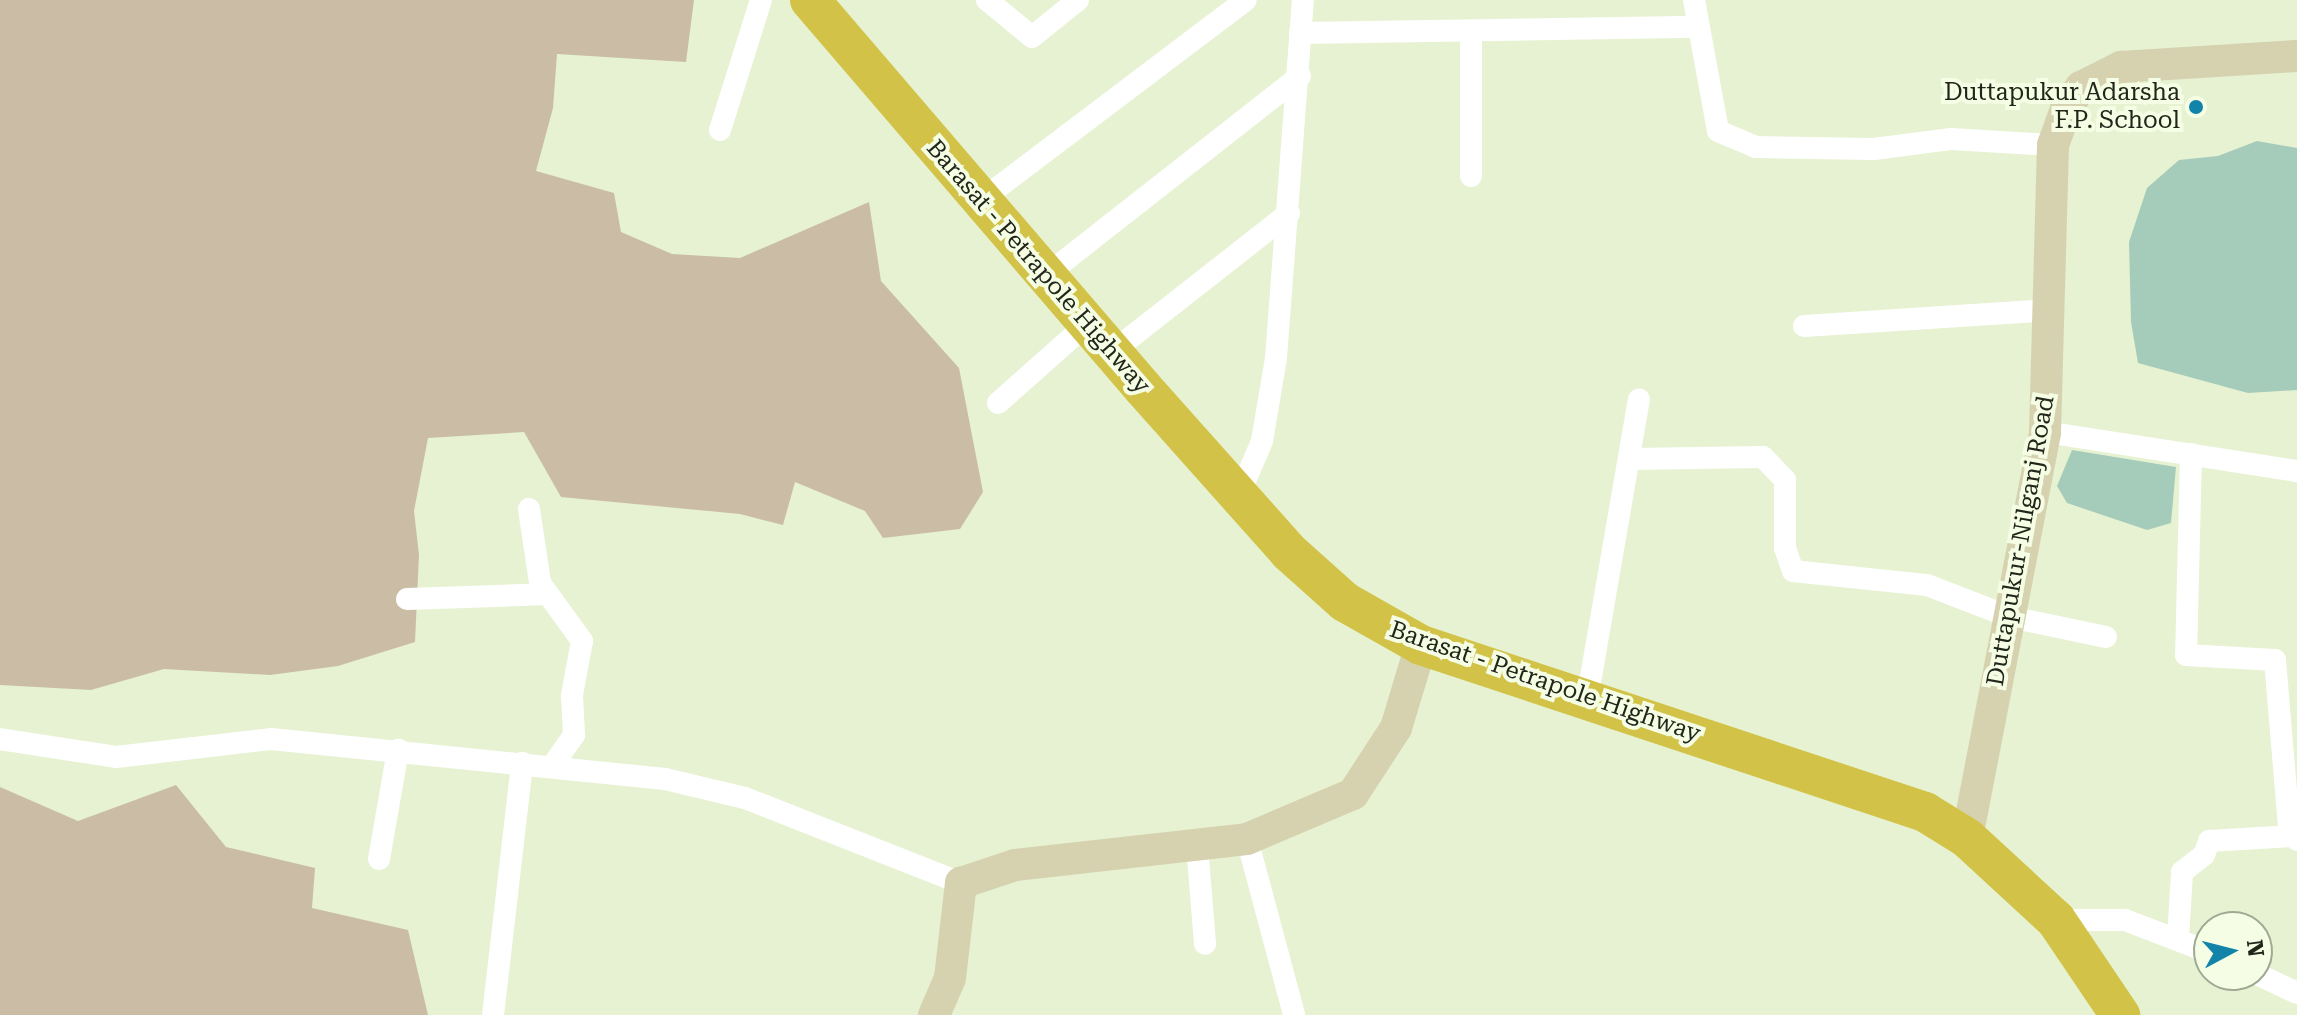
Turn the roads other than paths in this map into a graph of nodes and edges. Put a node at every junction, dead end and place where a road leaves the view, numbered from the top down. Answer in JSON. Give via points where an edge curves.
{"nodes":[{"id":1,"x":761,"y":0,"type":"edge"},
{"id":2,"x":810,"y":0,"type":"edge"},
{"id":3,"x":987,"y":0,"type":"edge"},
{"id":4,"x":1078,"y":0,"type":"edge"},
{"id":5,"x":1246,"y":0,"type":"edge"},
{"id":6,"x":1303,"y":0,"type":"edge"},
{"id":7,"x":1694,"y":0,"type":"edge"},
{"id":8,"x":1698,"y":27,"type":"junction"},
{"id":9,"x":1300,"y":33,"type":"junction"},
{"id":10,"x":1471,"y":33,"type":"junction"},
{"id":11,"x":2297,"y":56,"type":"edge"},
{"id":12,"x":1300,"y":76,"type":"junction"},
{"id":13,"x":720,"y":130,"type":"dead end"},
{"id":14,"x":2053,"y":145,"type":"junction"},
{"id":15,"x":1471,"y":176,"type":"dead end"},
{"id":16,"x":980,"y":201,"type":"junction"},
{"id":17,"x":1289,"y":213,"type":"junction"},
{"id":18,"x":1045,"y":276,"type":"junction"},
{"id":19,"x":2052,"y":310,"type":"junction"},
{"id":20,"x":1804,"y":326,"type":"dead end"},
{"id":21,"x":1099,"y":338,"type":"junction"},
{"id":22,"x":1639,"y":399,"type":"dead end"},
{"id":23,"x":998,"y":403,"type":"dead end"},
{"id":24,"x":2045,"y":432,"type":"junction"},
{"id":25,"x":2191,"y":454,"type":"junction"},
{"id":26,"x":1630,"y":459,"type":"junction"},
{"id":27,"x":2297,"y":471,"type":"edge"},
{"id":28,"x":1239,"y":495,"type":"junction"},
{"id":29,"x":529,"y":509,"type":"dead end"},
{"id":30,"x":548,"y":594,"type":"junction"},
{"id":31,"x":407,"y":599,"type":"dead end"},
{"id":32,"x":2010,"y":617,"type":"junction"},
{"id":33,"x":2106,"y":637,"type":"dead end"},
{"id":34,"x":1421,"y":645,"type":"junction"},
{"id":35,"x":1587,"y":700,"type":"junction"},
{"id":36,"x":0,"y":739,"type":"edge"},
{"id":37,"x":398,"y":750,"type":"junction"},
{"id":38,"x":522,"y":763,"type":"junction"},
{"id":39,"x":552,"y":766,"type":"junction"},
{"id":40,"x":1967,"y":838,"type":"junction"},
{"id":41,"x":2294,"y":838,"type":"edge"},
{"id":42,"x":1247,"y":839,"type":"junction"},
{"id":43,"x":1197,"y":846,"type":"junction"},
{"id":44,"x":379,"y":859,"type":"dead end"},
{"id":45,"x":961,"y":883,"type":"junction"},
{"id":46,"x":2056,"y":920,"type":"junction"},
{"id":47,"x":2178,"y":938,"type":"junction"},
{"id":48,"x":1205,"y":944,"type":"dead end"},
{"id":49,"x":2193,"y":945,"type":"edge"},
{"id":50,"x":2273,"y":982,"type":"edge"},
{"id":51,"x":2297,"y":993,"type":"edge"},
{"id":52,"x":493,"y":1015,"type":"edge"},
{"id":53,"x":934,"y":1015,"type":"edge"},
{"id":54,"x":1294,"y":1015,"type":"edge"},
{"id":55,"x":2120,"y":1015,"type":"edge"}],
"edges":[{"from":1,"to":13,"type":"street"},
{"from":2,"to":16,"type":"highway","name":"Barasat - Petrapole Highway"},
{"from":3,"to":4,"type":"street","via":[[1032,37]]},
{"from":5,"to":16,"type":"street"},
{"from":6,"to":9,"type":"street"},
{"from":7,"to":8,"type":"street"},
{"from":8,"to":10,"type":"street"},
{"from":8,"to":14,"type":"street","via":[[1718,131],[1756,147],[1874,149],[1951,139]]},
{"from":9,"to":10,"type":"street"},
{"from":9,"to":12,"type":"street"},
{"from":10,"to":15,"type":"street"},
{"from":11,"to":14,"type":"main road","name":"Duttapukur-Nilganj Road","via":[[2216,57],[2100,74],[2066,109]]},
{"from":12,"to":17,"type":"street"},
{"from":12,"to":18,"type":"street"},
{"from":14,"to":19,"type":"main road","name":"Duttapukur-Nilganj Road"},
{"from":16,"to":18,"type":"highway","name":"Barasat - Petrapole Highway"},
{"from":17,"to":21,"type":"street"},
{"from":17,"to":28,"type":"street","via":[[1267,410],[1257,457]]},
{"from":18,"to":21,"type":"highway","name":"Barasat - Petrapole Highway"},
{"from":19,"to":20,"type":"street"},
{"from":19,"to":24,"type":"main road","name":"Duttapukur-Nilganj Road"},
{"from":21,"to":23,"type":"street"},
{"from":21,"to":28,"type":"highway","name":"Barasat - Petrapole Highway"},
{"from":22,"to":26,"type":"street"},
{"from":24,"to":25,"type":"street"},
{"from":24,"to":32,"type":"main road","name":"Duttapukur-Nilganj Road"},
{"from":25,"to":27,"type":"street"},
{"from":25,"to":41,"type":"street","via":[[2186,655],[2275,660]]},
{"from":26,"to":32,"type":"street","via":[[1763,457],[1778,465],[1785,480],[1785,548],[1793,571],[1927,585]]},
{"from":26,"to":35,"type":"street"},
{"from":28,"to":34,"type":"highway","name":"Barasat - Petrapole Highway","via":[[1319,581],[1375,623]]},
{"from":29,"to":30,"type":"street","via":[[538,577]]},
{"from":30,"to":31,"type":"street"},
{"from":30,"to":39,"type":"street","via":[[582,641],[572,695],[574,735]]},
{"from":32,"to":33,"type":"street"},
{"from":32,"to":40,"type":"main road","name":"Duttapukur-Nilganj Road"},
{"from":34,"to":35,"type":"highway","name":"Barasat - Petrapole Highway"},
{"from":34,"to":42,"type":"main road","via":[[1396,728],[1353,794]]},
{"from":35,"to":40,"type":"highway","name":"Barasat - Petrapole Highway","via":[[1887,796]]},
{"from":36,"to":37,"type":"street","via":[[100,757],[260,739]]},
{"from":37,"to":38,"type":"street"},
{"from":37,"to":44,"type":"street"},
{"from":38,"to":39,"type":"street"},
{"from":38,"to":52,"type":"street"},
{"from":39,"to":45,"type":"street","via":[[665,779],[745,798]]},
{"from":40,"to":46,"type":"highway","name":"Barasat - Petrapole Highway"},
{"from":41,"to":47,"type":"street","via":[[2209,841],[2204,855],[2182,872]]},
{"from":42,"to":43,"type":"main road"},
{"from":42,"to":54,"type":"street"},
{"from":43,"to":45,"type":"main road","via":[[1015,865]]},
{"from":43,"to":48,"type":"street"},
{"from":45,"to":53,"type":"main road","via":[[950,978]]},
{"from":46,"to":47,"type":"street","via":[[2125,920]]},
{"from":46,"to":55,"type":"highway","name":"Barasat - Petrapole Highway"},
{"from":47,"to":49,"type":"street"},
{"from":50,"to":51,"type":"street"}]}
